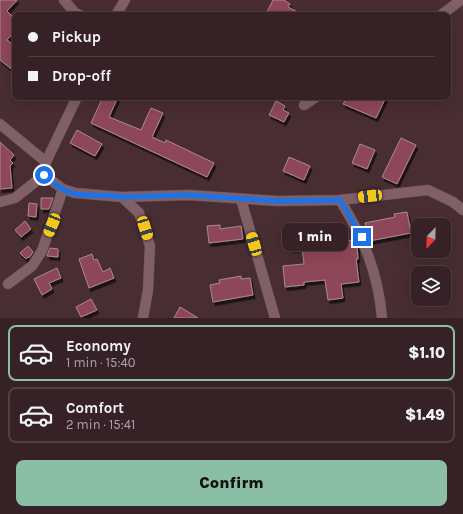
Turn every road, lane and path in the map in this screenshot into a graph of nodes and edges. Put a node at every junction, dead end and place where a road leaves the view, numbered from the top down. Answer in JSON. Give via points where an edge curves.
{"nodes":[{"id":1,"x":64,"y":0,"type":"edge"},
{"id":2,"x":125,"y":0,"type":"edge"},
{"id":3,"x":461,"y":0,"type":"edge"},
{"id":4,"x":74,"y":12,"type":"edge"},
{"id":5,"x":118,"y":12,"type":"edge"},
{"id":6,"x":445,"y":12,"type":"edge"},
{"id":7,"x":76,"y":100,"type":"edge"},
{"id":8,"x":312,"y":100,"type":"edge"},
{"id":9,"x":304,"y":105,"type":"dead end"},
{"id":10,"x":0,"y":124,"type":"edge"},
{"id":11,"x":46,"y":162,"type":"junction"},
{"id":12,"x":44,"y":175,"type":"junction"},
{"id":13,"x":63,"y":189,"type":"junction"},
{"id":14,"x":122,"y":197,"type":"junction"},
{"id":15,"x":241,"y":199,"type":"junction"},
{"id":16,"x":340,"y":200,"type":"junction"},
{"id":17,"x":0,"y":202,"type":"edge"},
{"id":18,"x":463,"y":210,"type":"edge"},
{"id":19,"x":8,"y":284,"type":"dead end"},
{"id":20,"x":143,"y":318,"type":"edge"},
{"id":21,"x":275,"y":318,"type":"edge"},
{"id":22,"x":382,"y":318,"type":"edge"}],
"edges":[{"from":1,"to":4,"type":"street"},
{"from":2,"to":5,"type":"street"},
{"from":3,"to":6,"type":"street"},
{"from":7,"to":11,"type":"street"},
{"from":8,"to":9,"type":"street"},
{"from":10,"to":11,"type":"street"},
{"from":11,"to":12,"type":"street"},
{"from":12,"to":13,"type":"street"},
{"from":12,"to":17,"type":"street","via":[[15,198]]},
{"from":13,"to":14,"type":"street","via":[[75,193]]},
{"from":13,"to":19,"type":"street","via":[[42,251],[32,266]]},
{"from":14,"to":15,"type":"street","via":[[188,195]]},
{"from":14,"to":20,"type":"street","via":[[138,213],[150,246],[148,290]]},
{"from":15,"to":16,"type":"street"},
{"from":15,"to":21,"type":"street"},
{"from":16,"to":18,"type":"street","via":[[428,190]]},
{"from":16,"to":22,"type":"street","via":[[362,237],[372,264]]}]}
